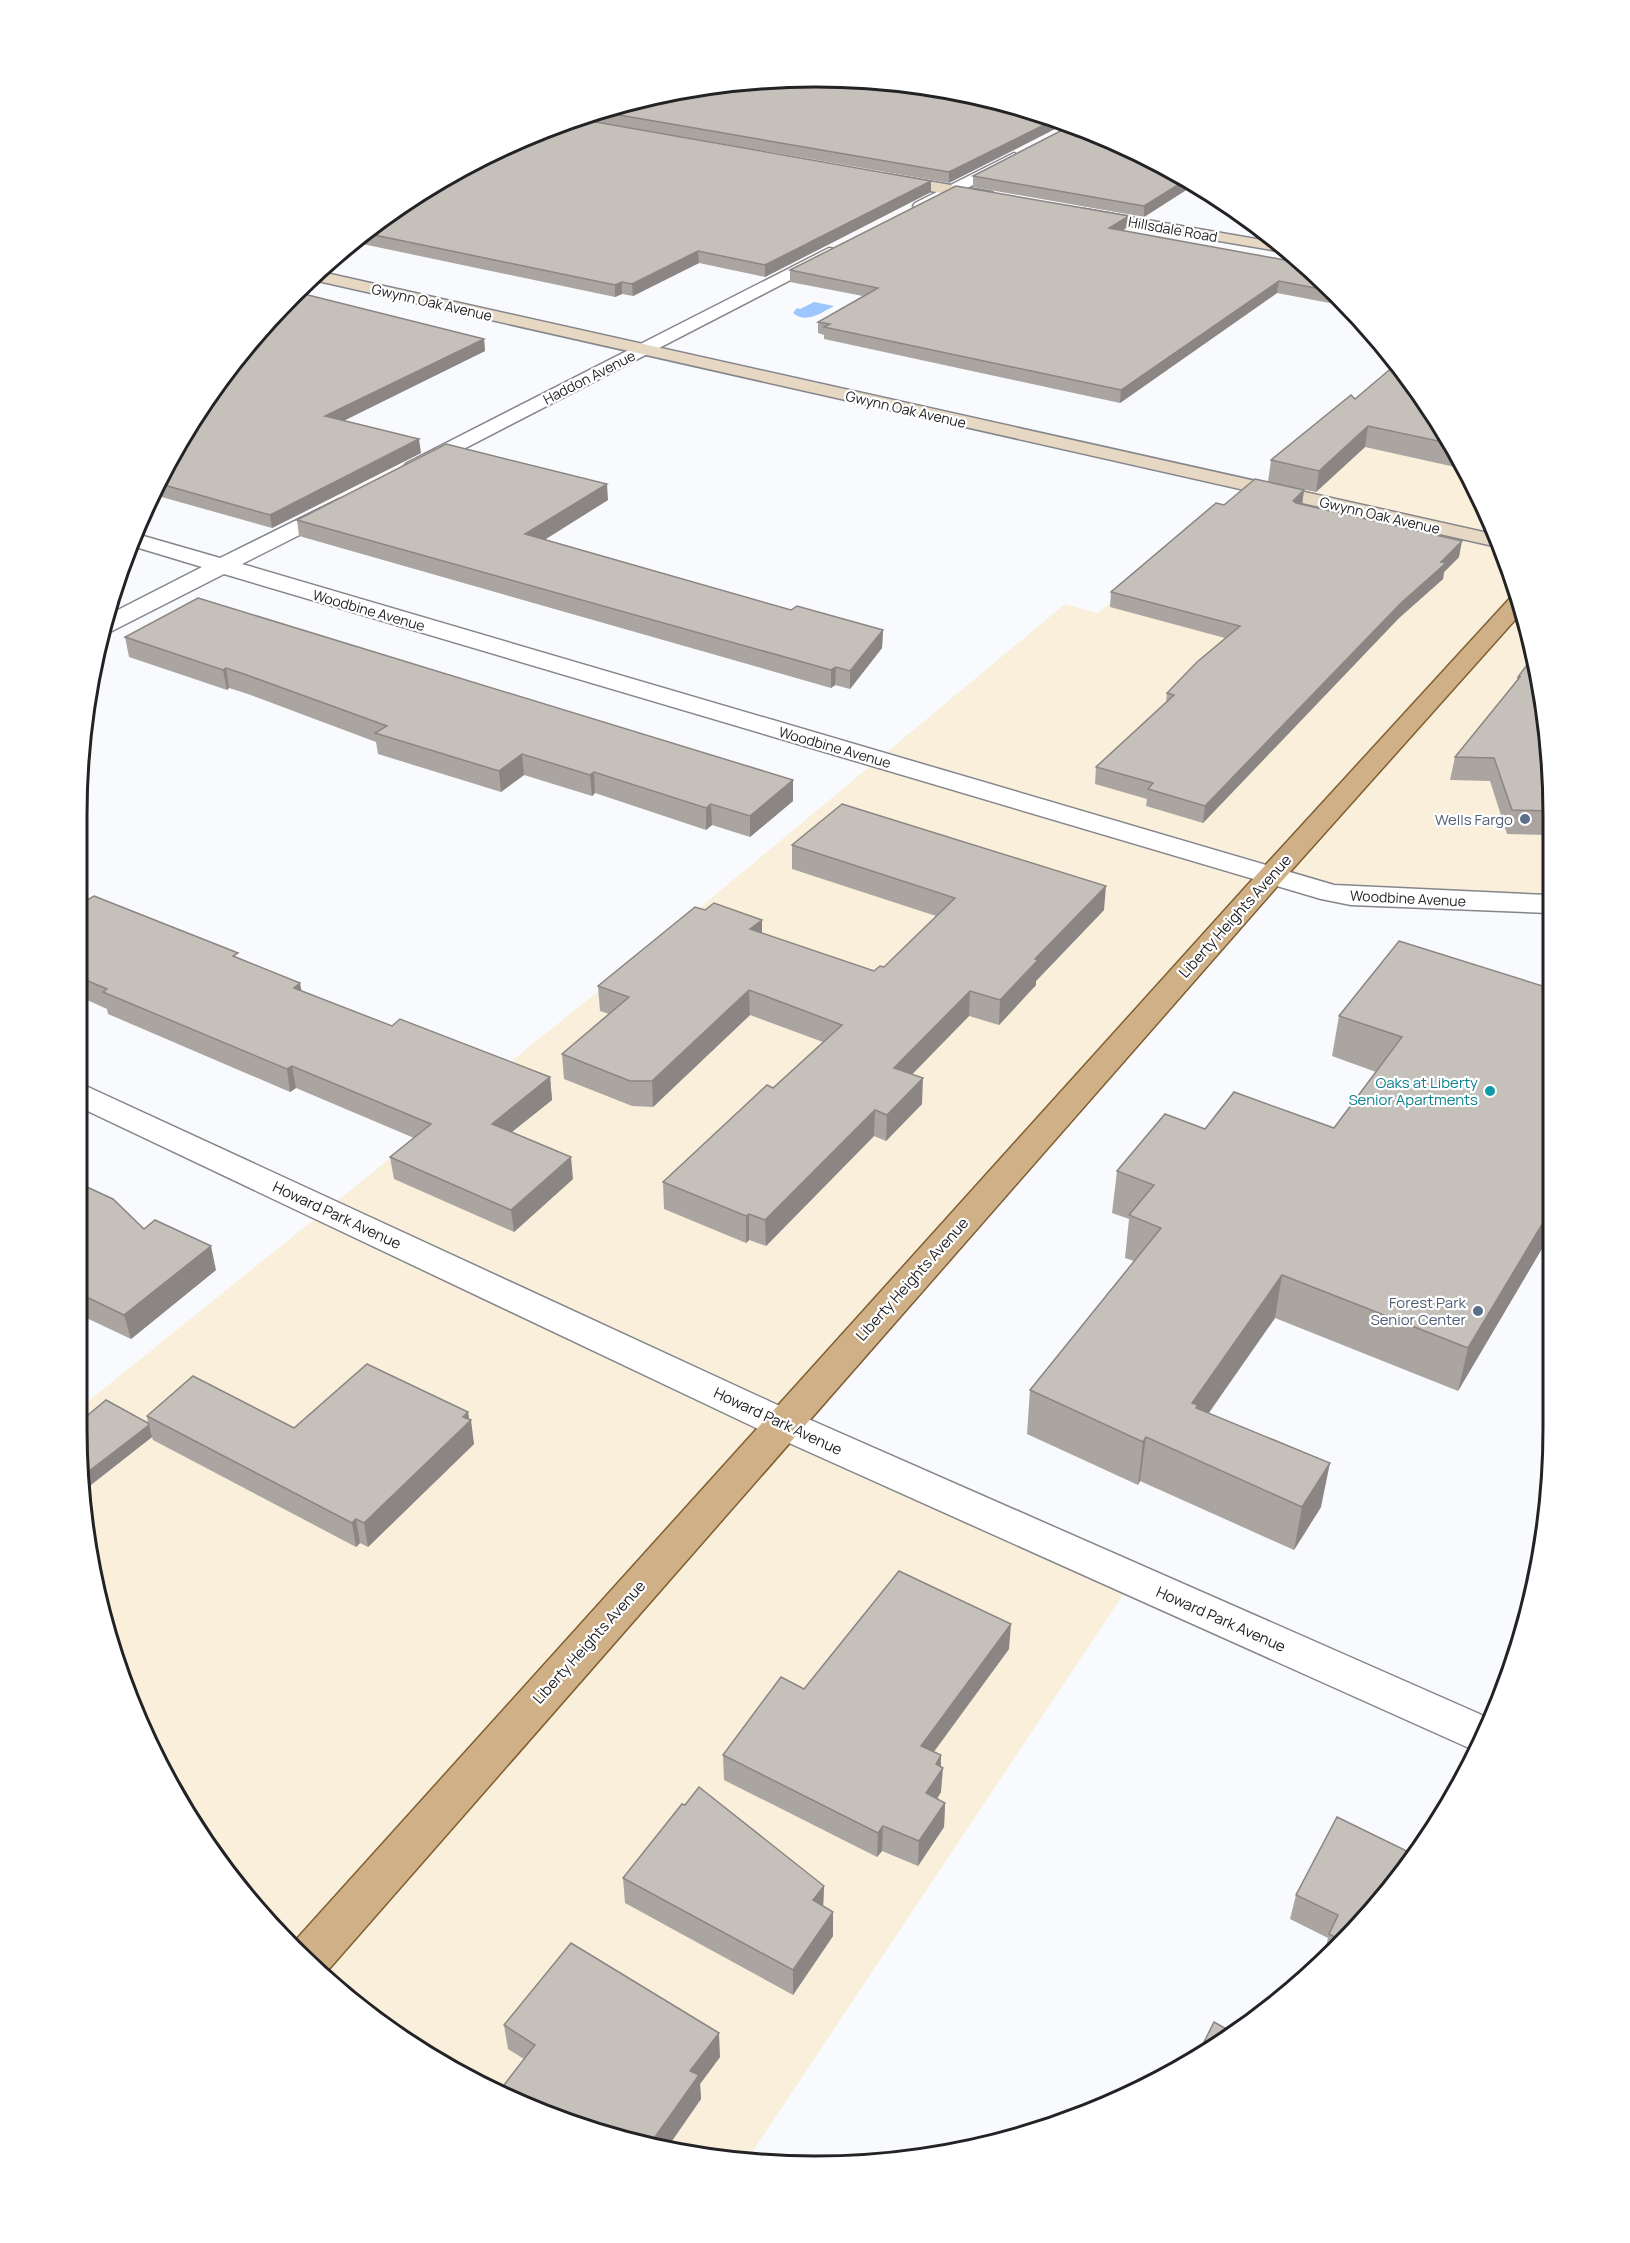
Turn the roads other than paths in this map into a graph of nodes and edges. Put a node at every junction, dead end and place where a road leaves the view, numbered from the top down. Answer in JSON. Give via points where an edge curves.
{"nodes":[{"id":1,"x":1029,"y":150,"type":"edge"},
{"id":2,"x":874,"y":176,"type":"edge"},
{"id":3,"x":951,"y":190,"type":"junction"},
{"id":4,"x":1011,"y":201,"type":"edge"},
{"id":5,"x":1069,"y":211,"type":"edge"},
{"id":6,"x":908,"y":213,"type":"edge"},
{"id":7,"x":1269,"y":246,"type":"edge"},
{"id":8,"x":842,"y":247,"type":"edge"},
{"id":9,"x":334,"y":269,"type":"edge"},
{"id":10,"x":325,"y":277,"type":"edge"},
{"id":11,"x":650,"y":345,"type":"junction"},
{"id":12,"x":397,"y":476,"type":"edge"},
{"id":13,"x":356,"y":497,"type":"edge"},
{"id":14,"x":1482,"y":524,"type":"edge"},
{"id":15,"x":1489,"y":540,"type":"edge"},
{"id":16,"x":140,"y":542,"type":"edge"},
{"id":17,"x":221,"y":566,"type":"junction"},
{"id":18,"x":1513,"y":609,"type":"edge"},
{"id":19,"x":114,"y":621,"type":"edge"},
{"id":20,"x":1271,"y":876,"type":"junction"},
{"id":21,"x":1543,"y":904,"type":"edge"},
{"id":22,"x":87,"y":1099,"type":"edge"},
{"id":23,"x":783,"y":1424,"type":"junction"},
{"id":24,"x":1476,"y":1733,"type":"edge"},
{"id":25,"x":313,"y":1955,"type":"edge"}],
"edges":[{"from":1,"to":3,"type":"street"},
{"from":2,"to":3,"type":"street"},
{"from":3,"to":4,"type":"street"},
{"from":3,"to":6,"type":"street"},
{"from":5,"to":7,"type":"street","name":"Hillsdale Road"},
{"from":8,"to":11,"type":"street","name":"Haddon Avenue"},
{"from":9,"to":11,"type":"street","name":"Gwynn Oak Avenue"},
{"from":10,"to":11,"type":"street","name":"Gwynn Oak Avenue"},
{"from":11,"to":12,"type":"street","name":"Haddon Avenue"},
{"from":11,"to":14,"type":"street","name":"Gwynn Oak Avenue"},
{"from":11,"to":15,"type":"street","name":"Gwynn Oak Avenue"},
{"from":13,"to":17,"type":"street"},
{"from":16,"to":17,"type":"street","name":"Woodbine Avenue"},
{"from":17,"to":19,"type":"street"},
{"from":17,"to":20,"type":"street","name":"Woodbine Avenue"},
{"from":18,"to":20,"type":"main road","name":"Liberty Heights Avenue"},
{"from":20,"to":21,"type":"street","name":"Woodbine Avenue","via":[[1351,896]]},
{"from":20,"to":23,"type":"main road","name":"Liberty Heights Avenue"},
{"from":22,"to":23,"type":"street","name":"Howard Park Avenue"},
{"from":23,"to":24,"type":"street","name":"Howard Park Avenue"},
{"from":23,"to":25,"type":"main road","name":"Liberty Heights Avenue"}]}
